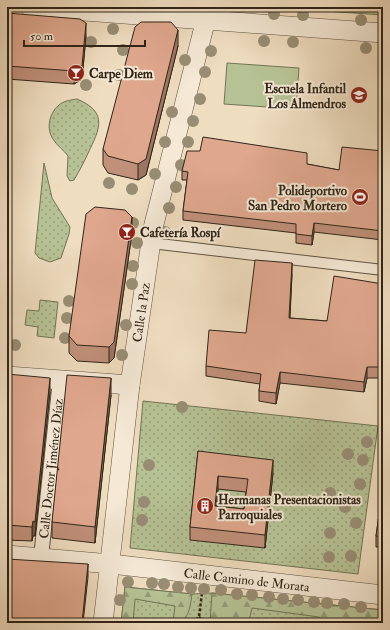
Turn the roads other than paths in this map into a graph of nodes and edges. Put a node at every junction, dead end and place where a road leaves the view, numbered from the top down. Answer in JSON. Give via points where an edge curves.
{"nodes":[{"id":1,"x":30,"y":7,"type":"edge"},
{"id":2,"x":205,"y":13,"type":"edge"},
{"id":3,"x":383,"y":33,"type":"edge"},
{"id":4,"x":151,"y":244,"type":"junction"},
{"id":5,"x":383,"y":270,"type":"edge"},
{"id":6,"x":7,"y":376,"type":"edge"},
{"id":7,"x":60,"y":380,"type":"junction"},
{"id":8,"x":130,"y":386,"type":"junction"},
{"id":9,"x":7,"y":555,"type":"edge"},
{"id":10,"x":41,"y":557,"type":"junction"},
{"id":11,"x":111,"y":564,"type":"junction"},
{"id":12,"x":383,"y":595,"type":"edge"},
{"id":13,"x":103,"y":623,"type":"edge"}],
"edges":[{"from":1,"to":2,"type":"street"},
{"from":2,"to":3,"type":"street"},
{"from":2,"to":4,"type":"street","name":"Calle la Paz"},
{"from":4,"to":5,"type":"lane"},
{"from":4,"to":8,"type":"street","name":"Calle la Paz"},
{"from":6,"to":7,"type":"street"},
{"from":7,"to":8,"type":"street"},
{"from":7,"to":10,"type":"street","name":"Calle Doctor Jiménez Díaz"},
{"from":8,"to":11,"type":"street","name":"Calle la Paz"},
{"from":9,"to":10,"type":"street","name":"Calle Camino de Morata"},
{"from":10,"to":11,"type":"street","name":"Calle Camino de Morata"},
{"from":11,"to":12,"type":"street","name":"Calle Camino de Morata"},
{"from":11,"to":13,"type":"street","name":"Calle la Paz"}]}
